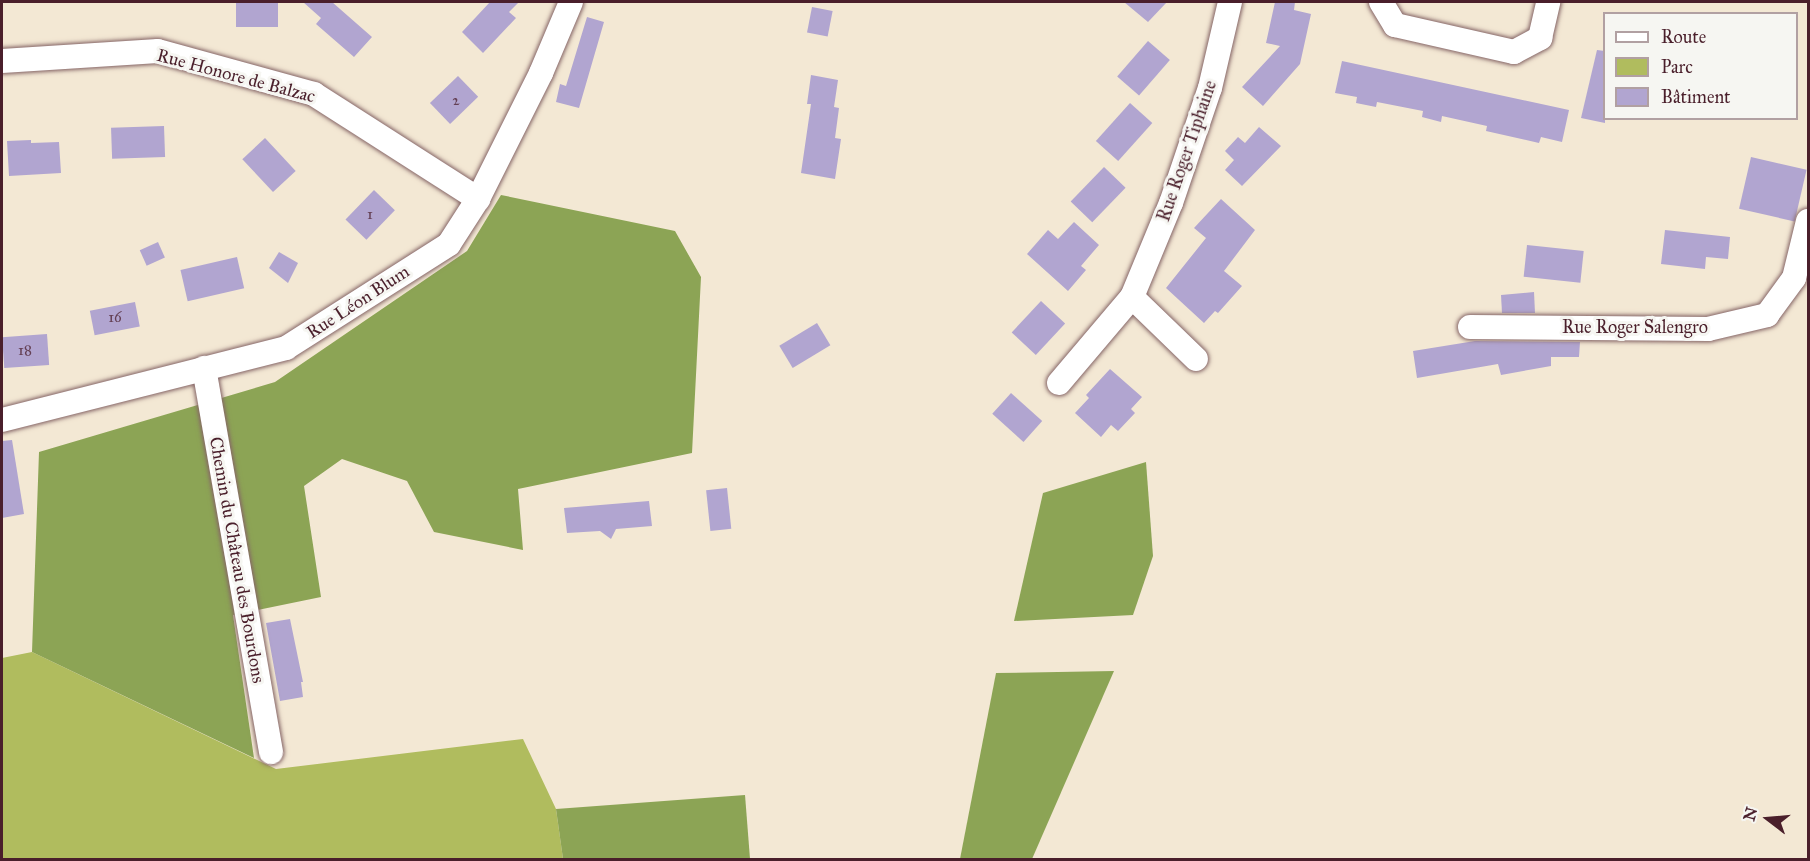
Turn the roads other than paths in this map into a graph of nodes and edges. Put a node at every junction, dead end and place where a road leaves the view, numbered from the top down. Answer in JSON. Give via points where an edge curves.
{"nodes":[{"id":1,"x":571,"y":2,"type":"edge"},
{"id":2,"x":1230,"y":2,"type":"edge"},
{"id":3,"x":1381,"y":2,"type":"edge"},
{"id":4,"x":1548,"y":2,"type":"edge"},
{"id":5,"x":2,"y":61,"type":"edge"},
{"id":6,"x":478,"y":199,"type":"junction"},
{"id":7,"x":1809,"y":221,"type":"edge"},
{"id":8,"x":1132,"y":297,"type":"junction"},
{"id":9,"x":1470,"y":327,"type":"dead end"},
{"id":10,"x":1196,"y":358,"type":"dead end"},
{"id":11,"x":204,"y":368,"type":"junction"},
{"id":12,"x":1059,"y":383,"type":"dead end"},
{"id":13,"x":2,"y":420,"type":"edge"},
{"id":14,"x":270,"y":752,"type":"dead end"}],
"edges":[{"from":1,"to":6,"type":"street","name":"Rue Léon Blum"},
{"from":2,"to":8,"type":"street","name":"Rue Roger Tiphaine","via":[[1210,88],[1171,203]]},
{"from":3,"to":4,"type":"street","via":[[1395,25],[1514,52],[1540,38]]},
{"from":5,"to":6,"type":"street","name":"Rue Honore de Balzac","via":[[158,51],[314,94]]},
{"from":6,"to":11,"type":"street","name":"Rue Léon Blum","via":[[449,244],[286,348]]},
{"from":7,"to":9,"type":"street","name":"Rue Roger Salengro","via":[[1794,278],[1767,315],[1708,329]]},
{"from":8,"to":10,"type":"street"},
{"from":8,"to":12,"type":"street","name":"Rue Roger Tiphaine"},
{"from":11,"to":13,"type":"street","name":"Rue Léon Blum"},
{"from":11,"to":14,"type":"street","name":"Chemin du Château des Bourdons"}]}
